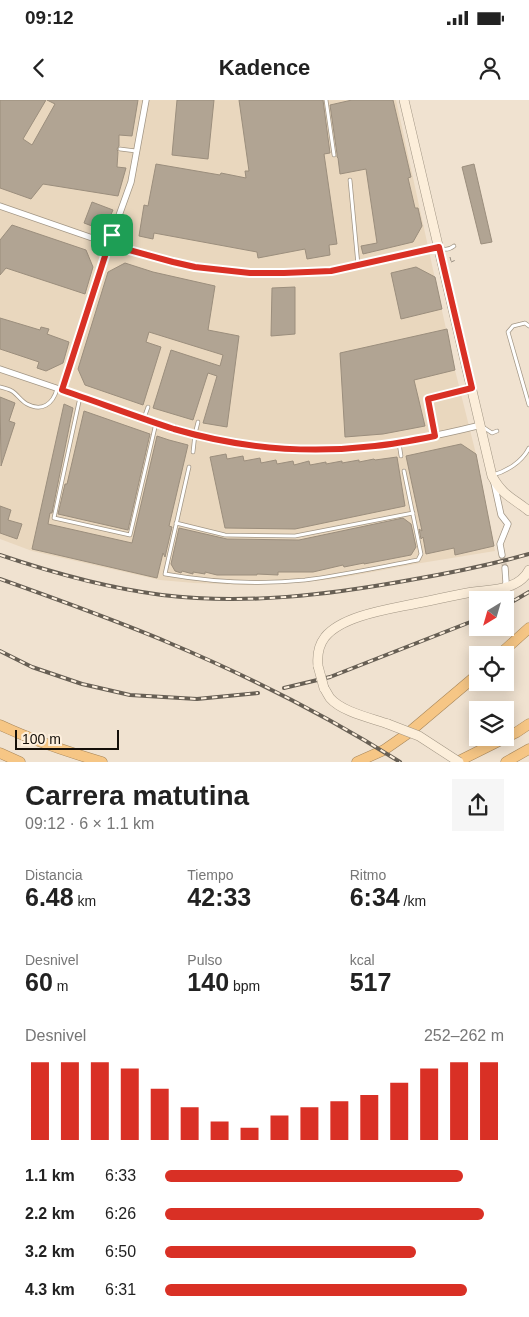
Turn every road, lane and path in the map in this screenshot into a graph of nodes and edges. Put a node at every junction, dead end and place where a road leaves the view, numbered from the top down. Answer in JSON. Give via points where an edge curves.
{"nodes":[{"id":1,"x":146,"y":100,"type":"edge"},
{"id":2,"x":326,"y":100,"type":"edge"},
{"id":3,"x":404,"y":100,"type":"edge"},
{"id":4,"x":120,"y":149,"type":"dead end"},
{"id":5,"x":137,"y":151,"type":"junction"},
{"id":6,"x":334,"y":156,"type":"dead end"},
{"id":7,"x":350,"y":180,"type":"dead end"},
{"id":8,"x":0,"y":206,"type":"edge"},
{"id":9,"x":112,"y":235,"type":"junction"},
{"id":10,"x":100,"y":240,"type":"junction"},
{"id":11,"x":454,"y":246,"type":"dead end"},
{"id":12,"x":118,"y":247,"type":"junction"},
{"id":13,"x":439,"y":247,"type":"junction"},
{"id":14,"x":106,"y":253,"type":"junction"},
{"id":15,"x":450,"y":257,"type":"dead end"},
{"id":16,"x":456,"y":260,"type":"dead end"},
{"id":17,"x":451,"y":262,"type":"junction"},
{"id":18,"x":448,"y":263,"type":"dead end"},
{"id":19,"x":358,"y":266,"type":"junction"},
{"id":20,"x":529,"y":326,"type":"edge"},
{"id":21,"x":0,"y":369,"type":"edge"},
{"id":22,"x":0,"y":387,"type":"edge"},
{"id":23,"x":472,"y":388,"type":"junction"},
{"id":24,"x":60,"y":389,"type":"junction"},
{"id":25,"x":80,"y":396,"type":"junction"},
{"id":26,"x":529,"y":405,"type":"edge"},
{"id":27,"x":148,"y":407,"type":"dead end"},
{"id":28,"x":144,"y":418,"type":"junction"},
{"id":29,"x":156,"y":422,"type":"junction"},
{"id":30,"x":198,"y":422,"type":"dead end"},
{"id":31,"x":481,"y":426,"type":"junction"},
{"id":32,"x":497,"y":431,"type":"dead end"},
{"id":33,"x":195,"y":434,"type":"junction"},
{"id":34,"x":435,"y":436,"type":"junction"},
{"id":35,"x":399,"y":443,"type":"junction"},
{"id":36,"x":529,"y":448,"type":"edge"},
{"id":37,"x":193,"y":452,"type":"dead end"},
{"id":38,"x":401,"y":456,"type":"dead end"},
{"id":39,"x":189,"y":468,"type":"dead end"},
{"id":40,"x":404,"y":471,"type":"dead end"},
{"id":41,"x":492,"y":476,"type":"junction"},
{"id":42,"x":529,"y":511,"type":"edge"},
{"id":43,"x":413,"y":513,"type":"junction"},
{"id":44,"x":176,"y":523,"type":"junction"},
{"id":45,"x":502,"y":555,"type":"tunnel mouth"},
{"id":46,"x":505,"y":568,"type":"tunnel mouth"},
{"id":47,"x":529,"y":570,"type":"edge"},
{"id":48,"x":505,"y":588,"type":"junction"},
{"id":49,"x":529,"y":628,"type":"edge"},
{"id":50,"x":529,"y":636,"type":"edge"},
{"id":51,"x":510,"y":646,"type":"edge"},
{"id":52,"x":514,"y":646,"type":"edge"},
{"id":53,"x":469,"y":682,"type":"edge"},
{"id":54,"x":529,"y":724,"type":"edge"},
{"id":55,"x":0,"y":725,"type":"edge"},
{"id":56,"x":529,"y":749,"type":"edge"},
{"id":57,"x":0,"y":753,"type":"edge"},
{"id":58,"x":20,"y":762,"type":"edge"},
{"id":59,"x":102,"y":762,"type":"edge"},
{"id":60,"x":357,"y":762,"type":"edge"},
{"id":61,"x":458,"y":762,"type":"edge"},
{"id":62,"x":506,"y":762,"type":"edge"}],
"edges":[{"from":1,"to":5,"type":"street"},
{"from":2,"to":6,"type":"lane"},
{"from":3,"to":13,"type":"street"},
{"from":4,"to":5,"type":"lane"},
{"from":5,"to":9,"type":"street","via":[[131,182]]},
{"from":7,"to":19,"type":"lane"},
{"from":8,"to":10,"type":"street"},
{"from":9,"to":10,"type":"street"},
{"from":9,"to":12,"type":"street"},
{"from":10,"to":14,"type":"street","via":[[100,246]]},
{"from":11,"to":13,"type":"lane","via":[[446,250]]},
{"from":12,"to":14,"type":"street"},
{"from":12,"to":19,"type":"street","via":[[173,262],[250,273],[331,271]]},
{"from":13,"to":19,"type":"street"},
{"from":13,"to":23,"type":"street"},
{"from":14,"to":24,"type":"street"},
{"from":15,"to":17,"type":"path"},
{"from":16,"to":17,"type":"path"},
{"from":17,"to":18,"type":"path"},
{"from":20,"to":26,"type":"lane","via":[[525,323],[513,326],[508,332]]},
{"from":21,"to":24,"type":"street"},
{"from":22,"to":24,"type":"lane","via":[[13,391],[26,404],[43,407],[51,403]]},
{"from":23,"to":31,"type":"street"},
{"from":23,"to":34,"type":"lane","via":[[428,399]]},
{"from":24,"to":25,"type":"street"},
{"from":25,"to":28,"type":"street"},
{"from":25,"to":29,"type":"lane","via":[[54,518],[130,535]]},
{"from":27,"to":28,"type":"lane"},
{"from":28,"to":29,"type":"street"},
{"from":29,"to":33,"type":"street"},
{"from":30,"to":33,"type":"lane"},
{"from":31,"to":32,"type":"lane","via":[[492,433]]},
{"from":31,"to":34,"type":"street"},
{"from":31,"to":41,"type":"street"},
{"from":33,"to":35,"type":"street","via":[[225,441],[296,449],[348,449]]},
{"from":33,"to":37,"type":"lane"},
{"from":34,"to":35,"type":"street"},
{"from":35,"to":38,"type":"lane"},
{"from":36,"to":41,"type":"lane","via":[[516,464]]},
{"from":39,"to":44,"type":"lane"},
{"from":40,"to":43,"type":"lane"},
{"from":41,"to":42,"type":"street","via":[[502,491]]},
{"from":41,"to":45,"type":"street","via":[[501,515],[508,524],[500,544]]},
{"from":43,"to":44,"type":"lane","via":[[295,536],[225,535]]},
{"from":43,"to":44,"type":"lane","via":[[421,554],[418,560],[277,582],[197,580],[165,574]]},
{"from":46,"to":48,"type":"street"},
{"from":47,"to":48,"type":"street","via":[[518,583]]},
{"from":48,"to":61,"type":"street","bridge":true,"via":[[466,593],[359,617],[326,636],[320,645],[318,666],[324,688],[338,705],[418,736]]},
{"from":49,"to":51,"type":"highway"},
{"from":50,"to":52,"type":"highway"},
{"from":53,"to":60,"type":"highway","via":[[407,734],[384,750]]},
{"from":54,"to":61,"type":"highway"},
{"from":55,"to":59,"type":"highway"},
{"from":56,"to":62,"type":"highway"},
{"from":57,"to":58,"type":"highway"}]}
